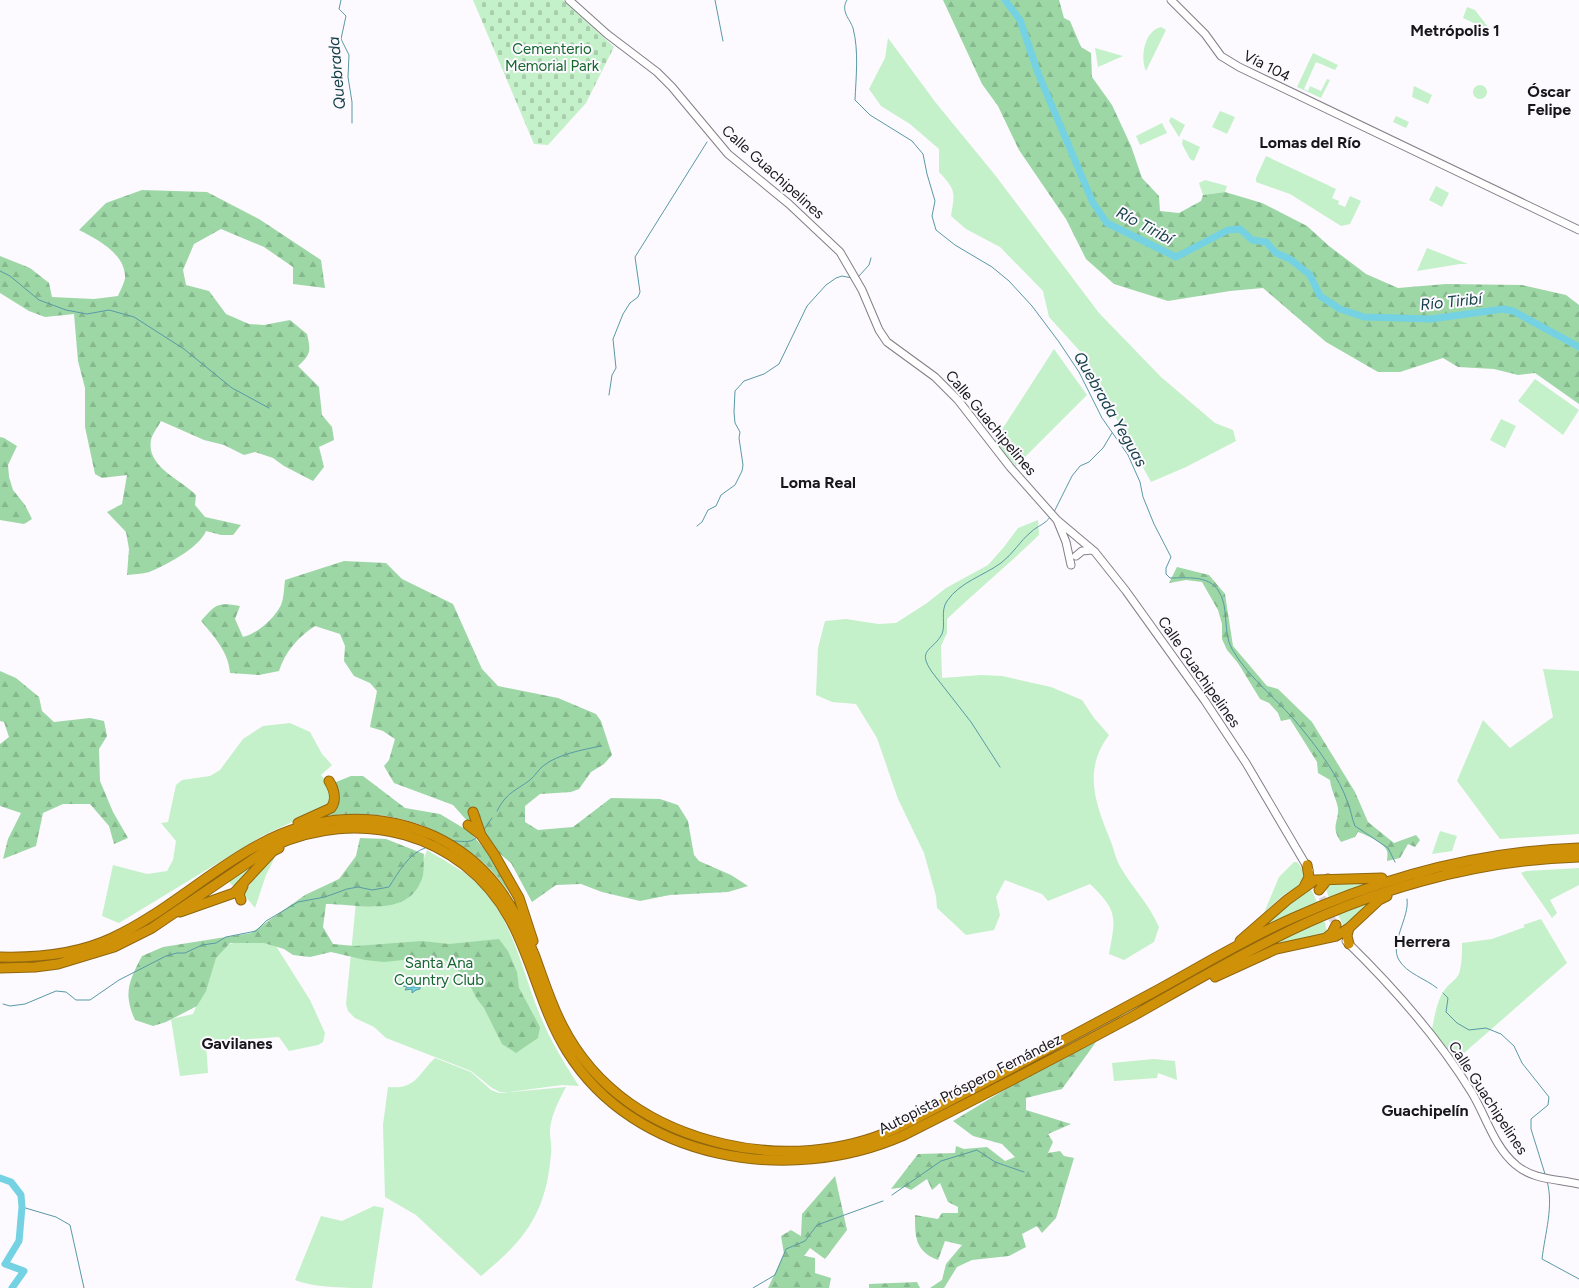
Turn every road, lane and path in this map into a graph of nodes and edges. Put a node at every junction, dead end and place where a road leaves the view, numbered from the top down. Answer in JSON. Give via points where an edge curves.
{"nodes":[{"id":1,"x":569,"y":0,"type":"edge"},
{"id":2,"x":1171,"y":0,"type":"edge"},
{"id":3,"x":1579,"y":229,"type":"edge"},
{"id":4,"x":1057,"y":520,"type":"junction"},
{"id":5,"x":1092,"y":550,"type":"junction"},
{"id":6,"x":1076,"y":556,"type":"dead end"},
{"id":7,"x":1070,"y":565,"type":"dead end"},
{"id":8,"x":329,"y":781,"type":"dead end"},
{"id":9,"x":474,"y":812,"type":"dead end"},
{"id":10,"x":468,"y":825,"type":"dead end"},
{"id":11,"x":480,"y":833,"type":"junction"},
{"id":12,"x":302,"y":834,"type":"junction"},
{"id":13,"x":262,"y":842,"type":"junction"},
{"id":14,"x":1579,"y":848,"type":"edge"},
{"id":15,"x":1579,"y":857,"type":"edge"},
{"id":16,"x":1530,"y":860,"type":"junction"},
{"id":17,"x":1579,"y":863,"type":"edge"},
{"id":18,"x":1307,"y":865,"type":"junction"},
{"id":19,"x":1420,"y":871,"type":"junction"},
{"id":20,"x":1328,"y":879,"type":"junction"},
{"id":21,"x":1315,"y":880,"type":"junction"},
{"id":22,"x":1418,"y":883,"type":"junction"},
{"id":23,"x":1304,"y":887,"type":"junction"},
{"id":24,"x":1320,"y":894,"type":"joint"},
{"id":25,"x":165,"y":918,"type":"junction"},
{"id":26,"x":1337,"y":927,"type":"junction"},
{"id":27,"x":1349,"y":928,"type":"junction"},
{"id":28,"x":1349,"y":944,"type":"junction"},
{"id":29,"x":535,"y":956,"type":"junction"},
{"id":30,"x":0,"y":957,"type":"edge"},
{"id":31,"x":0,"y":968,"type":"edge"},
{"id":32,"x":1196,"y":969,"type":"junction"},
{"id":33,"x":1126,"y":1019,"type":"junction"},
{"id":34,"x":1579,"y":1184,"type":"edge"}],
"edges":[{"from":1,"to":4,"type":"street","name":"Calle Guachipelines","via":[[607,34],[657,72],[728,154],[836,247],[850,268],[884,338],[935,377],[958,400],[1010,467]]},
{"from":2,"to":3,"type":"street","name":"Vía 104","via":[[1205,34],[1221,56],[1286,90]]},
{"from":4,"to":5,"type":"street","name":"Calle Guachipelines"},
{"from":4,"to":7,"type":"street","via":[[1066,542]]},
{"from":5,"to":6,"type":"street","via":[[1082,551]]},
{"from":5,"to":18,"type":"street","name":"Calle Guachipelines","via":[[1126,591],[1195,686],[1246,763]]},
{"from":8,"to":13,"type":"highway","via":[[335,797],[331,808]]},
{"from":9,"to":11,"type":"highway"},
{"from":10,"to":11,"type":"highway"},
{"from":11,"to":29,"type":"highway","via":[[519,898],[532,937]]},
{"from":12,"to":25,"type":"highway","name":"Autopista Próspero Fernández","via":[[271,847]]},
{"from":12,"to":25,"type":"highway","via":[[294,842],[273,851],[234,893]]},
{"from":12,"to":33,"type":"highway","name":"Autopista Próspero Fernández","via":[[351,827],[386,829],[412,836],[460,862],[482,881],[500,902],[530,963],[553,1027],[582,1072],[635,1120],[665,1135],[707,1150],[742,1157],[790,1161],[838,1156],[880,1146]]},
{"from":13,"to":29,"type":"highway","name":"Autopista Próspero Fernández","via":[[314,823],[351,818],[387,821],[415,828],[436,837],[465,855],[498,886],[519,918]]},
{"from":13,"to":30,"type":"highway","name":"Autopista Próspero Fernández","via":[[147,919],[111,938],[63,953],[37,957]]},
{"from":14,"to":19,"type":"highway","name":"Autopista Próspero Fernández","via":[[1490,856]]},
{"from":15,"to":16,"type":"highway","name":"Autopista Próspero Fernández"},
{"from":16,"to":17,"type":"highway"},
{"from":16,"to":22,"type":"highway","name":"Autopista Próspero Fernández","via":[[1494,865]]},
{"from":18,"to":21,"type":"street","name":"Calle Guachipelines"},
{"from":18,"to":23,"type":"highway","via":[[1309,877]]},
{"from":19,"to":20,"type":"highway","via":[[1375,879]]},
{"from":19,"to":32,"type":"highway","name":"Autopista Próspero Fernández","via":[[1367,887],[1292,918]]},
{"from":20,"to":21,"type":"highway"},
{"from":20,"to":24,"type":"highway"},
{"from":21,"to":23,"type":"highway"},
{"from":21,"to":24,"type":"street","name":"Calle Guachipelines"},
{"from":22,"to":27,"type":"highway","via":[[1379,900]]},
{"from":22,"to":33,"type":"highway","name":"Autopista Próspero Fernández","via":[[1344,907],[1289,931]]},
{"from":23,"to":32,"type":"highway","via":[[1234,946]]},
{"from":25,"to":31,"type":"highway","name":"Autopista Próspero Fernández","via":[[133,938],[92,955],[42,966]]},
{"from":26,"to":27,"type":"highway"},
{"from":26,"to":28,"type":"street","name":"Calle Guachipelines"},
{"from":26,"to":33,"type":"highway","via":[[1325,938],[1267,952]]},
{"from":27,"to":28,"type":"highway"},
{"from":28,"to":34,"type":"street","name":"Calle Guachipelines","via":[[1415,1015],[1444,1052],[1515,1165],[1533,1175]]},
{"from":29,"to":32,"type":"highway","name":"Autopista Próspero Fernández","via":[[546,991],[574,1046],[607,1086],[631,1106],[654,1120],[711,1141],[778,1152],[835,1147],[879,1136],[927,1113]]}]}
